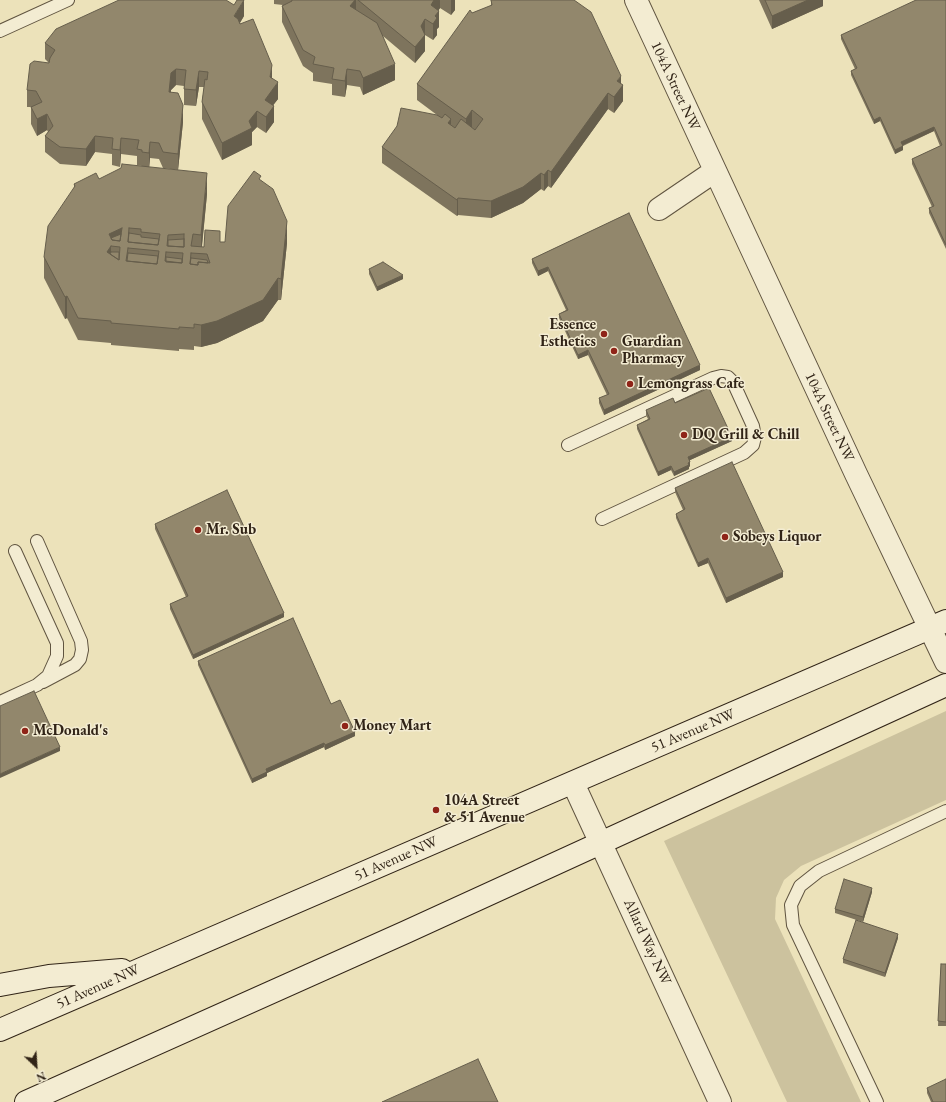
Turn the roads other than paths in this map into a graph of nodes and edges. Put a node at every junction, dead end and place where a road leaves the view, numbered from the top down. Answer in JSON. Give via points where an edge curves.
{"nodes":[{"id":1,"x":68,"y":0,"type":"edge"},
{"id":2,"x":636,"y":0,"type":"edge"},
{"id":3,"x":0,"y":31,"type":"edge"},
{"id":4,"x":715,"y":171,"type":"junction"},
{"id":5,"x":659,"y":209,"type":"dead end"},
{"id":6,"x":568,"y":445,"type":"dead end"},
{"id":7,"x":602,"y":519,"type":"dead end"},
{"id":8,"x":37,"y":541,"type":"dead end"},
{"id":9,"x":15,"y":551,"type":"dead end"},
{"id":10,"x":938,"y":625,"type":"edge"},
{"id":11,"x":946,"y":662,"type":"edge"},
{"id":12,"x":946,"y":684,"type":"edge"},
{"id":13,"x":37,"y":685,"type":"junction"},
{"id":14,"x":0,"y":702,"type":"edge"},
{"id":15,"x":573,"y":783,"type":"junction"},
{"id":16,"x":946,"y":811,"type":"edge"},
{"id":17,"x":600,"y":843,"type":"junction"},
{"id":18,"x":140,"y":969,"type":"junction"},
{"id":19,"x":0,"y":985,"type":"edge"},
{"id":20,"x":0,"y":1030,"type":"edge"},
{"id":21,"x":41,"y":1096,"type":"edge"},
{"id":22,"x":26,"y":1102,"type":"edge"},
{"id":23,"x":720,"y":1102,"type":"edge"},
{"id":24,"x":877,"y":1102,"type":"edge"}],
"edges":[{"from":1,"to":3,"type":"lane"},
{"from":2,"to":4,"type":"main road","name":"104A Street NW"},
{"from":4,"to":5,"type":"main road"},
{"from":4,"to":10,"type":"main road","name":"104A Street NW","via":[[856,474]]},
{"from":6,"to":7,"type":"lane","via":[[713,378],[728,377],[733,382],[753,426],[753,445],[744,453]]},
{"from":8,"to":13,"type":"lane","via":[[81,641],[82,650],[75,665]]},
{"from":9,"to":13,"type":"lane","via":[[57,644],[54,665],[48,676]]},
{"from":10,"to":11,"type":"main road","name":"104A Street NW"},
{"from":10,"to":15,"type":"main road","name":"51 Avenue NW"},
{"from":12,"to":17,"type":"main road"},
{"from":13,"to":14,"type":"lane"},
{"from":15,"to":17,"type":"main road","name":"Allard Way NW"},
{"from":15,"to":18,"type":"main road","name":"51 Avenue NW"},
{"from":16,"to":24,"type":"lane","via":[[819,871],[800,886],[791,905],[793,925]]},
{"from":17,"to":21,"type":"main road"},
{"from":17,"to":23,"type":"main road","name":"Allard Way NW"},
{"from":18,"to":19,"type":"main road","via":[[49,976]]},
{"from":18,"to":20,"type":"main road","name":"51 Avenue NW"},
{"from":21,"to":22,"type":"main road"}]}
